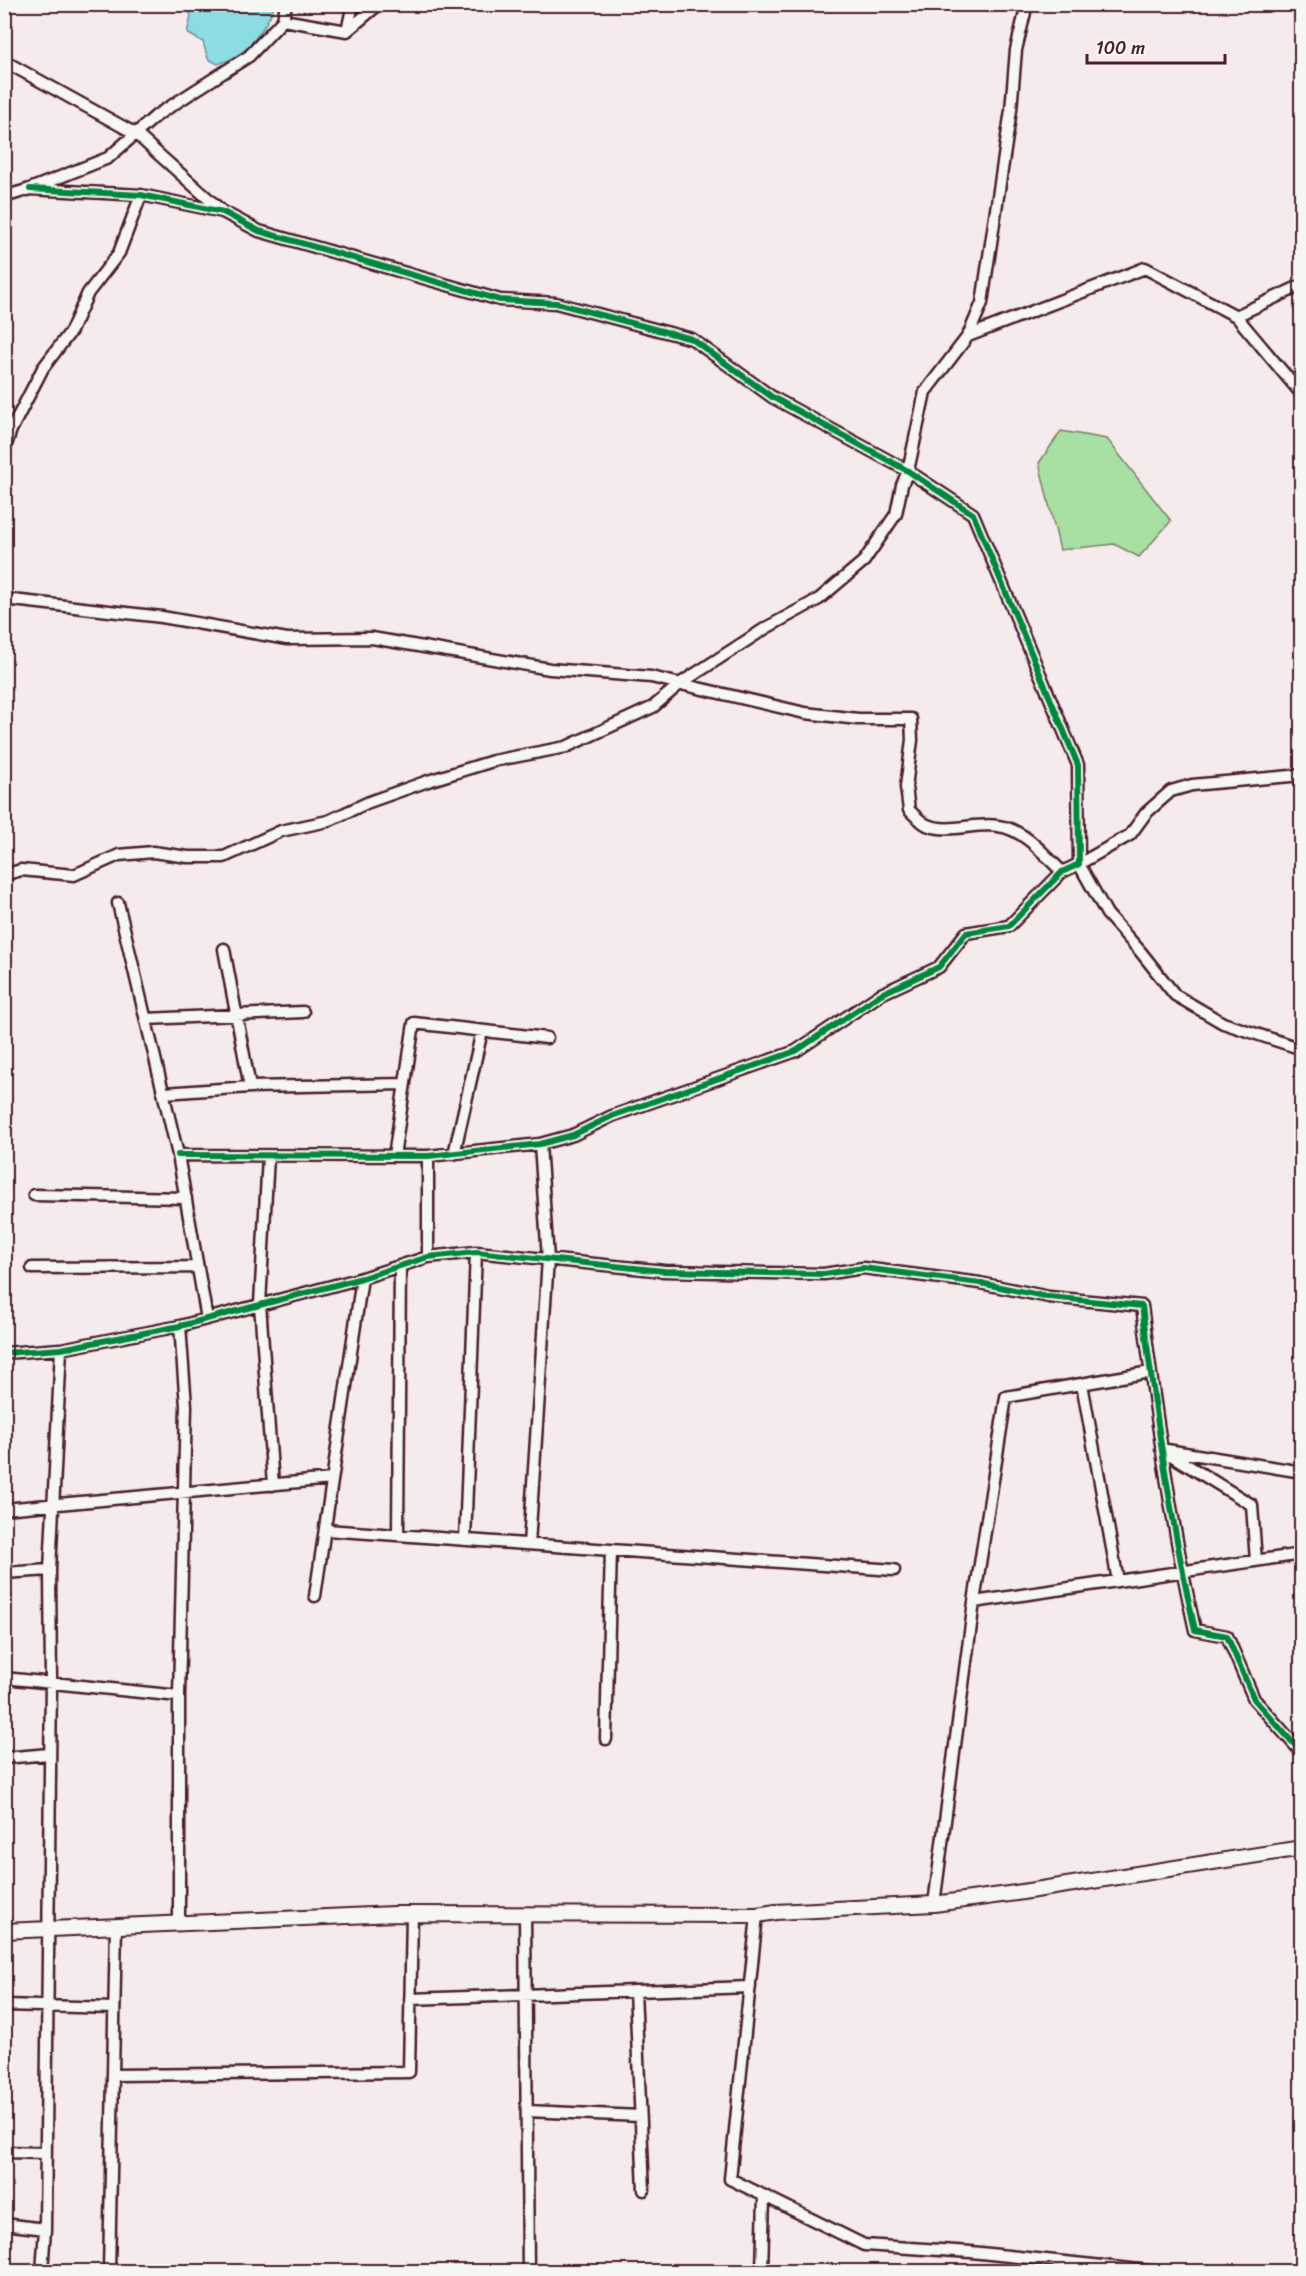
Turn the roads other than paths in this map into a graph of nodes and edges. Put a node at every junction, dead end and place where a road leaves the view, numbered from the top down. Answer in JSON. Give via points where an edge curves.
{"nodes":[{"id":1,"x":286,"y":4,"type":"edge"},
{"id":2,"x":353,"y":4,"type":"edge"},
{"id":3,"x":379,"y":4,"type":"edge"},
{"id":4,"x":1027,"y":4,"type":"edge"},
{"id":5,"x":283,"y":20,"type":"junction"},
{"id":6,"x":347,"y":31,"type":"junction"},
{"id":7,"x":4,"y":61,"type":"edge"},
{"id":8,"x":136,"y":134,"type":"junction"},
{"id":9,"x":30,"y":189,"type":"junction"},
{"id":10,"x":141,"y":195,"type":"junction"},
{"id":11,"x":4,"y":197,"type":"edge"},
{"id":12,"x":223,"y":212,"type":"junction"},
{"id":13,"x":1302,"y":285,"type":"edge"},
{"id":14,"x":1236,"y":316,"type":"junction"},
{"id":15,"x":968,"y":336,"type":"junction"},
{"id":16,"x":1302,"y":390,"type":"edge"},
{"id":17,"x":4,"y":451,"type":"edge"},
{"id":18,"x":908,"y":471,"type":"junction"},
{"id":19,"x":4,"y":599,"type":"edge"},
{"id":20,"x":681,"y":683,"type":"junction"},
{"id":21,"x":1302,"y":775,"type":"edge"},
{"id":22,"x":1079,"y":864,"type":"junction"},
{"id":23,"x":1062,"y":872,"type":"junction"},
{"id":24,"x":4,"y":875,"type":"edge"},
{"id":25,"x":118,"y":903,"type":"dead end"},
{"id":26,"x":224,"y":949,"type":"dead end"},
{"id":27,"x":303,"y":1012,"type":"dead end"},
{"id":28,"x":236,"y":1015,"type":"junction"},
{"id":29,"x":146,"y":1019,"type":"junction"},
{"id":30,"x":482,"y":1031,"type":"junction"},
{"id":31,"x":547,"y":1038,"type":"dead end"},
{"id":32,"x":1302,"y":1049,"type":"edge"},
{"id":33,"x":405,"y":1084,"type":"junction"},
{"id":34,"x":250,"y":1087,"type":"junction"},
{"id":35,"x":164,"y":1093,"type":"junction"},
{"id":36,"x":540,"y":1144,"type":"junction"},
{"id":37,"x":454,"y":1154,"type":"junction"},
{"id":38,"x":178,"y":1155,"type":"junction"},
{"id":39,"x":268,"y":1156,"type":"junction"},
{"id":40,"x":394,"y":1156,"type":"junction"},
{"id":41,"x":428,"y":1156,"type":"junction"},
{"id":42,"x":34,"y":1194,"type":"dead end"},
{"id":43,"x":186,"y":1198,"type":"junction"},
{"id":44,"x":476,"y":1252,"type":"junction"},
{"id":45,"x":428,"y":1257,"type":"junction"},
{"id":46,"x":548,"y":1259,"type":"junction"},
{"id":47,"x":400,"y":1266,"type":"junction"},
{"id":48,"x":198,"y":1267,"type":"junction"},
{"id":49,"x":32,"y":1268,"type":"dead end"},
{"id":50,"x":362,"y":1278,"type":"junction"},
{"id":51,"x":260,"y":1304,"type":"junction"},
{"id":52,"x":207,"y":1319,"type":"junction"},
{"id":53,"x":180,"y":1326,"type":"junction"},
{"id":54,"x":61,"y":1349,"type":"junction"},
{"id":55,"x":4,"y":1353,"type":"edge"},
{"id":56,"x":1150,"y":1372,"type":"junction"},
{"id":57,"x":1082,"y":1384,"type":"junction"},
{"id":58,"x":1161,"y":1449,"type":"junction"},
{"id":59,"x":1302,"y":1472,"type":"edge"},
{"id":60,"x":332,"y":1479,"type":"junction"},
{"id":61,"x":273,"y":1485,"type":"junction"},
{"id":62,"x":184,"y":1494,"type":"junction"},
{"id":63,"x":53,"y":1505,"type":"junction"},
{"id":64,"x":4,"y":1509,"type":"edge"},
{"id":65,"x":326,"y":1530,"type":"junction"},
{"id":66,"x":398,"y":1535,"type":"junction"},
{"id":67,"x":465,"y":1539,"type":"junction"},
{"id":68,"x":529,"y":1544,"type":"junction"},
{"id":69,"x":611,"y":1550,"type":"junction"},
{"id":70,"x":1302,"y":1554,"type":"edge"},
{"id":71,"x":1256,"y":1561,"type":"junction"},
{"id":72,"x":50,"y":1570,"type":"junction"},
{"id":73,"x":894,"y":1570,"type":"dead end"},
{"id":74,"x":1182,"y":1571,"type":"junction"},
{"id":75,"x":4,"y":1573,"type":"edge"},
{"id":76,"x":1118,"y":1581,"type":"junction"},
{"id":77,"x":315,"y":1596,"type":"dead end"},
{"id":78,"x":974,"y":1602,"type":"junction"},
{"id":79,"x":4,"y":1678,"type":"edge"},
{"id":80,"x":51,"y":1681,"type":"junction"},
{"id":81,"x":179,"y":1696,"type":"junction"},
{"id":82,"x":606,"y":1739,"type":"dead end"},
{"id":83,"x":1302,"y":1753,"type":"edge"},
{"id":84,"x":49,"y":1754,"type":"junction"},
{"id":85,"x":4,"y":1758,"type":"edge"},
{"id":86,"x":1302,"y":1848,"type":"edge"},
{"id":87,"x":934,"y":1904,"type":"junction"},
{"id":88,"x":412,"y":1914,"type":"junction"},
{"id":89,"x":525,"y":1914,"type":"junction"},
{"id":90,"x":757,"y":1915,"type":"junction"},
{"id":91,"x":179,"y":1922,"type":"junction"},
{"id":92,"x":116,"y":1925,"type":"junction"},
{"id":93,"x":47,"y":1930,"type":"junction"},
{"id":94,"x":4,"y":1931,"type":"edge"},
{"id":95,"x":750,"y":1987,"type":"junction"},
{"id":96,"x":635,"y":1992,"type":"junction"},
{"id":97,"x":526,"y":1995,"type":"junction"},
{"id":98,"x":410,"y":1999,"type":"junction"},
{"id":99,"x":4,"y":2005,"type":"edge"},
{"id":100,"x":46,"y":2006,"type":"junction"},
{"id":101,"x":114,"y":2008,"type":"junction"},
{"id":102,"x":113,"y":2075,"type":"junction"},
{"id":103,"x":527,"y":2111,"type":"junction"},
{"id":104,"x":640,"y":2116,"type":"junction"},
{"id":105,"x":4,"y":2152,"type":"edge"},
{"id":106,"x":45,"y":2153,"type":"junction"},
{"id":107,"x":644,"y":2190,"type":"dead end"},
{"id":108,"x":764,"y":2196,"type":"junction"},
{"id":109,"x":4,"y":2224,"type":"edge"},
{"id":110,"x":45,"y":2229,"type":"junction"},
{"id":111,"x":42,"y":2271,"type":"edge"},
{"id":112,"x":109,"y":2271,"type":"edge"},
{"id":113,"x":528,"y":2271,"type":"edge"},
{"id":114,"x":762,"y":2271,"type":"edge"},
{"id":115,"x":1159,"y":2271,"type":"edge"}],
"edges":[{"from":1,"to":5,"type":"street"},
{"from":2,"to":6,"type":"street"},
{"from":3,"to":6,"type":"street"},
{"from":4,"to":15,"type":"street","via":[[1016,50],[1011,110],[982,303]]},
{"from":5,"to":6,"type":"street"},
{"from":5,"to":8,"type":"street","via":[[249,56],[157,115]]},
{"from":7,"to":8,"type":"street"},
{"from":8,"to":9,"type":"street","via":[[108,158]]},
{"from":8,"to":12,"type":"street"},
{"from":9,"to":10,"type":"street"},
{"from":9,"to":11,"type":"street"},
{"from":10,"to":12,"type":"street"},
{"from":10,"to":17,"type":"street","via":[[119,252],[88,292],[71,331],[43,368]]},
{"from":12,"to":18,"type":"street","via":[[259,231],[500,300],[556,303],[692,339],[772,397]]},
{"from":13,"to":14,"type":"street"},
{"from":14,"to":15,"type":"street","via":[[1145,268]]},
{"from":14,"to":16,"type":"street"},
{"from":15,"to":18,"type":"street","via":[[925,392]]},
{"from":18,"to":20,"type":"street","via":[[896,514],[864,561],[819,599]]},
{"from":18,"to":22,"type":"street","via":[[973,514],[1078,765]]},
{"from":19,"to":20,"type":"street","via":[[162,617],[287,639],[372,638],[550,669]]},
{"from":20,"to":23,"type":"street","via":[[805,713],[858,719],[912,719],[906,787],[909,810],[927,825],[955,829],[998,826],[1013,831],[1038,847]]},
{"from":20,"to":24,"type":"street","via":[[653,707],[566,747],[493,761],[428,781],[328,821],[281,831],[224,857],[153,852],[119,855],[74,875],[21,870]]},
{"from":21,"to":22,"type":"street","via":[[1192,785],[1171,791],[1146,813],[1130,835]]},
{"from":22,"to":23,"type":"street"},
{"from":22,"to":32,"type":"street","via":[[1107,914],[1175,995],[1223,1023]]},
{"from":23,"to":36,"type":"street","via":[[1009,926],[966,933],[939,967],[882,994],[796,1051]]},
{"from":25,"to":29,"type":"street"},
{"from":26,"to":28,"type":"street"},
{"from":27,"to":28,"type":"street"},
{"from":28,"to":29,"type":"street"},
{"from":28,"to":34,"type":"street"},
{"from":29,"to":35,"type":"street"},
{"from":30,"to":31,"type":"street"},
{"from":30,"to":33,"type":"street","via":[[414,1023]]},
{"from":30,"to":37,"type":"street"},
{"from":33,"to":34,"type":"street"},
{"from":33,"to":40,"type":"street"},
{"from":34,"to":35,"type":"street"},
{"from":35,"to":38,"type":"street"},
{"from":36,"to":37,"type":"street"},
{"from":36,"to":46,"type":"street"},
{"from":37,"to":41,"type":"street"},
{"from":38,"to":39,"type":"street"},
{"from":38,"to":43,"type":"street"},
{"from":39,"to":40,"type":"street"},
{"from":39,"to":51,"type":"street"},
{"from":40,"to":41,"type":"street"},
{"from":41,"to":45,"type":"street"},
{"from":42,"to":43,"type":"street"},
{"from":43,"to":48,"type":"street"},
{"from":44,"to":45,"type":"street"},
{"from":44,"to":46,"type":"street"},
{"from":44,"to":67,"type":"street"},
{"from":45,"to":47,"type":"street"},
{"from":46,"to":56,"type":"street","via":[[664,1271],[824,1274],[863,1268],[980,1283],[1049,1297],[1142,1306]]},
{"from":46,"to":68,"type":"street"},
{"from":47,"to":50,"type":"street"},
{"from":47,"to":66,"type":"street"},
{"from":48,"to":49,"type":"street"},
{"from":48,"to":52,"type":"street"},
{"from":50,"to":51,"type":"street"},
{"from":50,"to":60,"type":"street"},
{"from":51,"to":52,"type":"street"},
{"from":51,"to":61,"type":"street"},
{"from":52,"to":53,"type":"street"},
{"from":53,"to":54,"type":"street"},
{"from":53,"to":62,"type":"street","via":[[186,1407]]},
{"from":54,"to":55,"type":"street"},
{"from":54,"to":63,"type":"street"},
{"from":56,"to":57,"type":"street"},
{"from":56,"to":58,"type":"street"},
{"from":57,"to":76,"type":"street"},
{"from":57,"to":78,"type":"street","via":[[1006,1397]]},
{"from":58,"to":59,"type":"street"},
{"from":58,"to":71,"type":"street","via":[[1252,1505]]},
{"from":58,"to":74,"type":"street"},
{"from":60,"to":61,"type":"street"},
{"from":60,"to":65,"type":"street"},
{"from":61,"to":62,"type":"street"},
{"from":62,"to":63,"type":"street"},
{"from":62,"to":81,"type":"street"},
{"from":63,"to":64,"type":"street"},
{"from":63,"to":72,"type":"street"},
{"from":65,"to":66,"type":"street"},
{"from":65,"to":77,"type":"street"},
{"from":66,"to":67,"type":"street"},
{"from":67,"to":68,"type":"street"},
{"from":68,"to":69,"type":"street"},
{"from":69,"to":73,"type":"street"},
{"from":69,"to":82,"type":"street"},
{"from":70,"to":71,"type":"street"},
{"from":71,"to":74,"type":"street"},
{"from":72,"to":75,"type":"street"},
{"from":72,"to":80,"type":"street"},
{"from":74,"to":76,"type":"street"},
{"from":74,"to":83,"type":"street","via":[[1195,1630],[1227,1636],[1254,1699]]},
{"from":76,"to":78,"type":"street"},
{"from":78,"to":87,"type":"street"},
{"from":79,"to":80,"type":"street"},
{"from":80,"to":81,"type":"street"},
{"from":80,"to":84,"type":"street"},
{"from":81,"to":91,"type":"street"},
{"from":84,"to":85,"type":"street"},
{"from":84,"to":93,"type":"street"},
{"from":86,"to":87,"type":"main road"},
{"from":87,"to":90,"type":"main road"},
{"from":88,"to":89,"type":"main road"},
{"from":88,"to":91,"type":"main road"},
{"from":88,"to":98,"type":"street"},
{"from":89,"to":90,"type":"main road"},
{"from":89,"to":97,"type":"street"},
{"from":90,"to":95,"type":"street"},
{"from":91,"to":92,"type":"main road"},
{"from":92,"to":93,"type":"main road"},
{"from":92,"to":101,"type":"street"},
{"from":93,"to":94,"type":"main road"},
{"from":93,"to":100,"type":"street"},
{"from":95,"to":96,"type":"street"},
{"from":95,"to":108,"type":"street","via":[[730,2179]]},
{"from":96,"to":97,"type":"street"},
{"from":96,"to":104,"type":"street"},
{"from":97,"to":98,"type":"street"},
{"from":97,"to":103,"type":"street"},
{"from":98,"to":102,"type":"street","via":[[409,2072]]},
{"from":99,"to":100,"type":"street"},
{"from":100,"to":101,"type":"street"},
{"from":100,"to":106,"type":"street"},
{"from":101,"to":102,"type":"street"},
{"from":102,"to":112,"type":"street"},
{"from":103,"to":104,"type":"street"},
{"from":103,"to":113,"type":"street"},
{"from":104,"to":107,"type":"street"},
{"from":105,"to":106,"type":"street"},
{"from":106,"to":110,"type":"street"},
{"from":108,"to":114,"type":"street"},
{"from":108,"to":115,"type":"street","via":[[864,2245]]},
{"from":109,"to":110,"type":"street"},
{"from":110,"to":111,"type":"street"}]}
